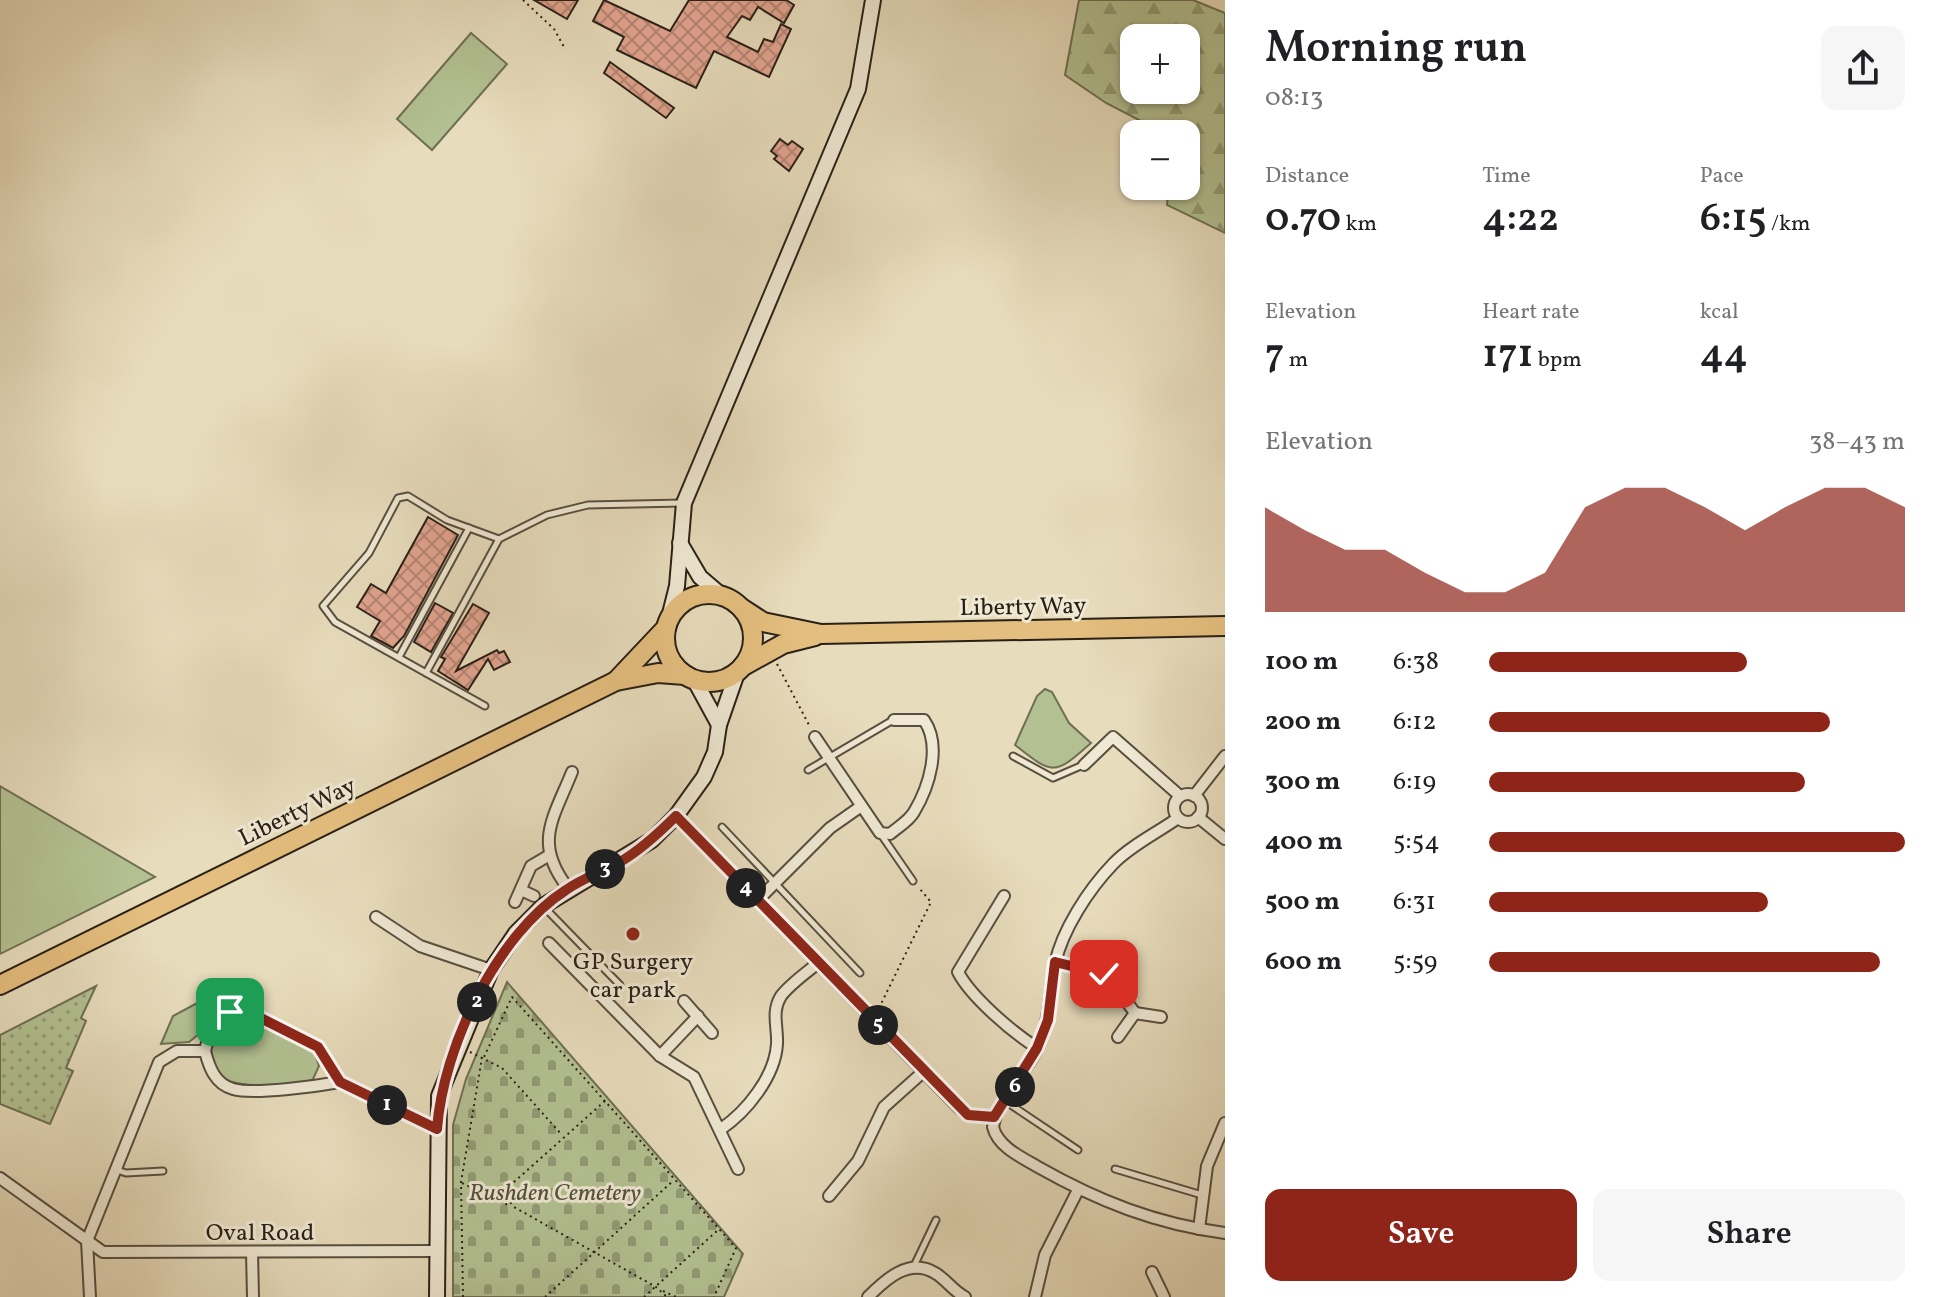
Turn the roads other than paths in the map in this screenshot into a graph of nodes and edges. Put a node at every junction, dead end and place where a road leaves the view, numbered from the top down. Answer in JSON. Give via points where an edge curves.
{"nodes":[{"id":1,"x":873,"y":0,"type":"edge"},
{"id":2,"x":684,"y":503,"type":"junction"},
{"id":3,"x":469,"y":528,"type":"junction"},
{"id":4,"x":499,"y":539,"type":"junction"},
{"id":5,"x":680,"y":543,"type":"junction"},
{"id":6,"x":721,"y":595,"type":"junction"},
{"id":7,"x":743,"y":609,"type":"junction"},
{"id":8,"x":668,"y":623,"type":"junction"},
{"id":9,"x":1225,"y":626,"type":"edge"},
{"id":10,"x":821,"y":634,"type":"junction"},
{"id":11,"x":399,"y":657,"type":"junction"},
{"id":12,"x":741,"y":669,"type":"junction"},
{"id":13,"x":426,"y":673,"type":"junction"},
{"id":14,"x":690,"y":678,"type":"junction"},
{"id":15,"x":616,"y":681,"type":"junction"},
{"id":16,"x":485,"y":706,"type":"dead end"},
{"id":17,"x":894,"y":720,"type":"joint"},
{"id":18,"x":719,"y":725,"type":"junction"},
{"id":19,"x":815,"y":737,"type":"road end"},
{"id":20,"x":1013,"y":756,"type":"dead end"},
{"id":21,"x":1225,"y":756,"type":"edge"},
{"id":22,"x":829,"y":758,"type":"junction"},
{"id":23,"x":1084,"y":765,"type":"joint"},
{"id":24,"x":808,"y":770,"type":"dead end"},
{"id":25,"x":572,"y":772,"type":"dead end"},
{"id":26,"x":1180,"y":796,"type":"junction"},
{"id":27,"x":1194,"y":796,"type":"junction"},
{"id":28,"x":860,"y":807,"type":"junction"},
{"id":29,"x":676,"y":816,"type":"junction"},
{"id":30,"x":1198,"y":817,"type":"junction"},
{"id":31,"x":1178,"y":818,"type":"junction"},
{"id":32,"x":722,"y":827,"type":"dead end"},
{"id":33,"x":880,"y":833,"type":"junction"},
{"id":34,"x":1225,"y":839,"type":"edge"},
{"id":35,"x":548,"y":856,"type":"junction"},
{"id":36,"x":913,"y":881,"type":"road end"},
{"id":37,"x":775,"y":884,"type":"junction"},
{"id":38,"x":568,"y":888,"type":"junction"},
{"id":39,"x":521,"y":890,"type":"junction"},
{"id":40,"x":1004,"y":896,"type":"dead end"},
{"id":41,"x":758,"y":900,"type":"junction"},
{"id":42,"x":538,"y":901,"type":"junction"},
{"id":43,"x":515,"y":902,"type":"dead end"},
{"id":44,"x":376,"y":917,"type":"dead end"},
{"id":45,"x":549,"y":943,"type":"dead end"},
{"id":46,"x":1055,"y":962,"type":"junction"},
{"id":47,"x":818,"y":963,"type":"junction"},
{"id":48,"x":491,"y":970,"type":"junction"},
{"id":49,"x":860,"y":973,"type":"dead end"},
{"id":50,"x":0,"y":985,"type":"edge"},
{"id":51,"x":620,"y":985,"type":"dead end"},
{"id":52,"x":684,"y":1001,"type":"dead end"},
{"id":53,"x":1135,"y":1013,"type":"junction"},
{"id":54,"x":698,"y":1016,"type":"junction"},
{"id":55,"x":1161,"y":1017,"type":"dead end"},
{"id":56,"x":712,"y":1033,"type":"dead end"},
{"id":57,"x":1118,"y":1037,"type":"dead end"},
{"id":58,"x":1037,"y":1048,"type":"junction"},
{"id":59,"x":205,"y":1051,"type":"junction"},
{"id":60,"x":660,"y":1056,"type":"junction"},
{"id":61,"x":923,"y":1072,"type":"junction"},
{"id":62,"x":340,"y":1082,"type":"junction"},
{"id":63,"x":1004,"y":1100,"type":"junction"},
{"id":64,"x":994,"y":1117,"type":"junction"},
{"id":65,"x":1225,"y":1123,"type":"edge"},
{"id":66,"x":437,"y":1129,"type":"junction"},
{"id":67,"x":721,"y":1129,"type":"junction"},
{"id":68,"x":1078,"y":1150,"type":"dead end"},
{"id":69,"x":738,"y":1169,"type":"dead end"},
{"id":70,"x":1115,"y":1169,"type":"dead end"},
{"id":71,"x":116,"y":1170,"type":"junction"},
{"id":72,"x":163,"y":1171,"type":"dead end"},
{"id":73,"x":0,"y":1178,"type":"edge"},
{"id":74,"x":1078,"y":1190,"type":"junction"},
{"id":75,"x":1203,"y":1195,"type":"junction"},
{"id":76,"x":829,"y":1196,"type":"dead end"},
{"id":77,"x":936,"y":1220,"type":"dead end"},
{"id":78,"x":1199,"y":1229,"type":"junction"},
{"id":79,"x":1225,"y":1233,"type":"edge"},
{"id":80,"x":87,"y":1241,"type":"junction"},
{"id":81,"x":436,"y":1251,"type":"junction"},
{"id":82,"x":252,"y":1252,"type":"junction"},
{"id":83,"x":913,"y":1267,"type":"junction"},
{"id":84,"x":1152,"y":1272,"type":"dead end"},
{"id":85,"x":90,"y":1297,"type":"edge"},
{"id":86,"x":253,"y":1297,"type":"edge"},
{"id":87,"x":437,"y":1297,"type":"edge"},
{"id":88,"x":868,"y":1297,"type":"edge"},
{"id":89,"x":965,"y":1297,"type":"edge"},
{"id":90,"x":1035,"y":1297,"type":"edge"},
{"id":91,"x":1164,"y":1297,"type":"edge"}],
"edges":[{"from":1,"to":2,"type":"street","via":[[858,89]]},
{"from":2,"to":4,"type":"lane","via":[[588,505],[547,515]]},
{"from":2,"to":5,"type":"street"},
{"from":3,"to":4,"type":"lane"},
{"from":3,"to":11,"type":"lane"},
{"from":3,"to":11,"type":"lane","via":[[408,496],[398,498],[369,553],[323,606],[329,618]]},
{"from":4,"to":13,"type":"lane"},
{"from":5,"to":6,"type":"street","via":[[700,577]]},
{"from":5,"to":8,"type":"street"},
{"from":6,"to":7,"type":"highway"},
{"from":6,"to":8,"type":"highway","via":[[697,595],[676,608]]},
{"from":7,"to":10,"type":"highway","name":"Liberty Way","via":[[763,622]]},
{"from":7,"to":12,"type":"highway","via":[[754,637]]},
{"from":8,"to":14,"type":"highway","via":[[670,660]]},
{"from":8,"to":15,"type":"highway","name":"Liberty Way"},
{"from":9,"to":10,"type":"highway","name":"Liberty Way"},
{"from":10,"to":12,"type":"highway","name":"Liberty Way","via":[[783,644]]},
{"from":11,"to":13,"type":"lane"},
{"from":12,"to":14,"type":"highway","via":[[717,682]]},
{"from":12,"to":18,"type":"street"},
{"from":13,"to":16,"type":"lane"},
{"from":14,"to":15,"type":"highway","name":"Liberty Way","via":[[658,673]]},
{"from":14,"to":18,"type":"street"},
{"from":15,"to":50,"type":"highway","name":"Liberty Way"},
{"from":17,"to":22,"type":"lane"},
{"from":17,"to":33,"type":"street","via":[[924,720],[930,729],[933,766],[913,815],[890,834]]},
{"from":18,"to":29,"type":"street","via":[[704,777]]},
{"from":19,"to":22,"type":"street"},
{"from":20,"to":23,"type":"lane","via":[[1053,778]]},
{"from":21,"to":27,"type":"street"},
{"from":22,"to":24,"type":"lane"},
{"from":22,"to":28,"type":"street"},
{"from":23,"to":26,"type":"street","via":[[1113,737]]},
{"from":25,"to":35,"type":"street","via":[[549,829]]},
{"from":26,"to":27,"type":"street"},
{"from":26,"to":31,"type":"street","via":[[1174,805]]},
{"from":27,"to":30,"type":"street","via":[[1202,808]]},
{"from":28,"to":33,"type":"street"},
{"from":28,"to":37,"type":"street","via":[[830,828]]},
{"from":29,"to":38,"type":"street","via":[[621,861]]},
{"from":29,"to":41,"type":"street"},
{"from":30,"to":31,"type":"street","via":[[1190,822]]},
{"from":30,"to":34,"type":"street"},
{"from":31,"to":46,"type":"street","via":[[1114,864],[1071,924]]},
{"from":32,"to":37,"type":"lane"},
{"from":33,"to":36,"type":"lane"},
{"from":35,"to":38,"type":"street"},
{"from":35,"to":39,"type":"street","via":[[534,862]]},
{"from":37,"to":41,"type":"street"},
{"from":37,"to":49,"type":"lane"},
{"from":38,"to":42,"type":"street"},
{"from":39,"to":42,"type":"street"},
{"from":39,"to":43,"type":"street"},
{"from":40,"to":58,"type":"street","via":[[958,972],[1007,1028]]},
{"from":41,"to":47,"type":"street"},
{"from":42,"to":48,"type":"street"},
{"from":42,"to":51,"type":"lane"},
{"from":44,"to":48,"type":"street","via":[[420,946]]},
{"from":45,"to":60,"type":"street"},
{"from":46,"to":53,"type":"street","via":[[1104,974]]},
{"from":46,"to":58,"type":"street","via":[[1048,1020]]},
{"from":47,"to":61,"type":"street"},
{"from":47,"to":67,"type":"street","via":[[782,995],[775,1011],[773,1064],[743,1114]]},
{"from":48,"to":66,"type":"street","via":[[439,1096]]},
{"from":52,"to":54,"type":"street"},
{"from":53,"to":55,"type":"street"},
{"from":53,"to":57,"type":"street"},
{"from":54,"to":56,"type":"street"},
{"from":54,"to":60,"type":"street"},
{"from":58,"to":63,"type":"street"},
{"from":59,"to":62,"type":"street","via":[[210,1073],[233,1089]]},
{"from":59,"to":62,"type":"street","via":[[211,1027],[230,1012],[247,1011],[318,1047]]},
{"from":59,"to":71,"type":"street","via":[[177,1051],[159,1062]]},
{"from":60,"to":67,"type":"street","via":[[694,1077]]},
{"from":61,"to":64,"type":"street","via":[[968,1115]]},
{"from":61,"to":76,"type":"street","via":[[884,1107],[858,1161]]},
{"from":62,"to":66,"type":"street"},
{"from":63,"to":64,"type":"street"},
{"from":63,"to":68,"type":"lane"},
{"from":64,"to":74,"type":"street","via":[[995,1135],[1003,1145]]},
{"from":65,"to":75,"type":"street","via":[[1207,1166]]},
{"from":66,"to":81,"type":"street"},
{"from":67,"to":69,"type":"street"},
{"from":70,"to":75,"type":"lane"},
{"from":71,"to":72,"type":"lane"},
{"from":71,"to":80,"type":"street"},
{"from":73,"to":80,"type":"street","name":"Oval Road"},
{"from":74,"to":78,"type":"street","via":[[1139,1215]]},
{"from":74,"to":90,"type":"street","via":[[1045,1255]]},
{"from":75,"to":78,"type":"street"},
{"from":77,"to":83,"type":"lane"},
{"from":78,"to":79,"type":"street"},
{"from":80,"to":82,"type":"street","name":"Oval Road","via":[[103,1252]]},
{"from":80,"to":85,"type":"street"},
{"from":81,"to":82,"type":"street","name":"Oval Road"},
{"from":81,"to":87,"type":"street"},
{"from":82,"to":86,"type":"street"},
{"from":83,"to":88,"type":"street","via":[[889,1276]]},
{"from":83,"to":89,"type":"street","via":[[934,1272]]},
{"from":84,"to":91,"type":"street"}]}
